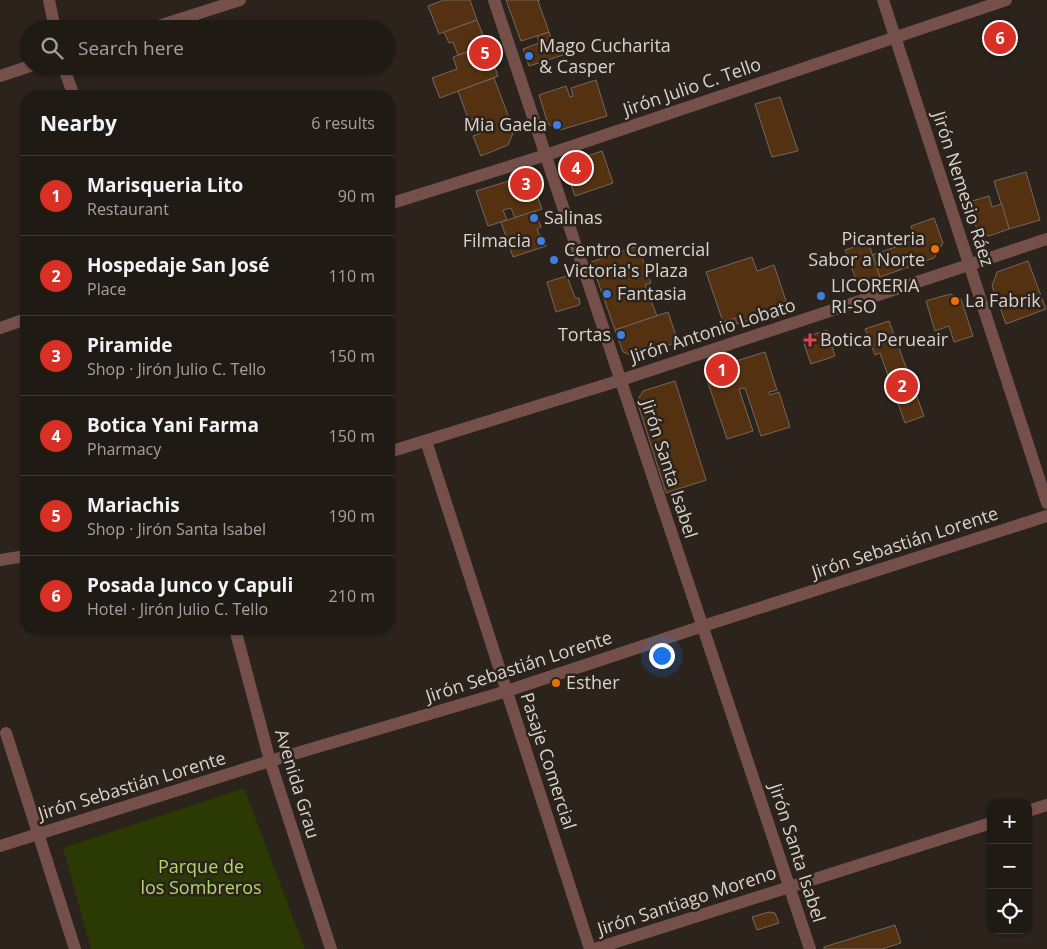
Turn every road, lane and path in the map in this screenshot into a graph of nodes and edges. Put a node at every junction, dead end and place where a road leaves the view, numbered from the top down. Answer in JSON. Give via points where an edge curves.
{"nodes":[{"id":1,"x":49,"y":0,"type":"edge"},
{"id":2,"x":240,"y":0,"type":"edge"},
{"id":3,"x":494,"y":0,"type":"edge"},
{"id":4,"x":883,"y":0,"type":"edge"},
{"id":5,"x":1006,"y":0,"type":"edge"},
{"id":6,"x":52,"y":20,"type":"edge"},
{"id":7,"x":177,"y":20,"type":"edge"},
{"id":8,"x":895,"y":37,"type":"junction"},
{"id":9,"x":20,"y":69,"type":"edge"},
{"id":10,"x":66,"y":75,"type":"edge"},
{"id":11,"x":0,"y":76,"type":"edge"},
{"id":12,"x":72,"y":90,"type":"edge"},
{"id":13,"x":546,"y":155,"type":"junction"},
{"id":14,"x":395,"y":202,"type":"edge"},
{"id":15,"x":1047,"y":239,"type":"edge"},
{"id":16,"x":970,"y":265,"type":"junction"},
{"id":17,"x":20,"y":321,"type":"edge"},
{"id":18,"x":0,"y":328,"type":"edge"},
{"id":19,"x":621,"y":380,"type":"junction"},
{"id":20,"x":426,"y":441,"type":"junction"},
{"id":21,"x":395,"y":450,"type":"edge"},
{"id":22,"x":1047,"y":503,"type":"edge"},
{"id":23,"x":1047,"y":516,"type":"edge"},
{"id":24,"x":20,"y":557,"type":"edge"},
{"id":25,"x":0,"y":560,"type":"edge"},
{"id":26,"x":703,"y":626,"type":"junction"},
{"id":27,"x":236,"y":635,"type":"edge"},
{"id":28,"x":507,"y":691,"type":"junction"},
{"id":29,"x":6,"y":733,"type":"dead end"},
{"id":30,"x":270,"y":761,"type":"junction"},
{"id":31,"x":1046,"y":807,"type":"edge"},
{"id":32,"x":1032,"y":810,"type":"edge"},
{"id":33,"x":987,"y":824,"type":"edge"},
{"id":34,"x":38,"y":834,"type":"junction"},
{"id":35,"x":0,"y":846,"type":"edge"},
{"id":36,"x":790,"y":887,"type":"junction"},
{"id":37,"x":75,"y":949,"type":"edge"},
{"id":38,"x":331,"y":949,"type":"edge"},
{"id":39,"x":592,"y":949,"type":"edge"},
{"id":40,"x":810,"y":949,"type":"edge"}],
"edges":[{"from":1,"to":6,"type":"street"},
{"from":2,"to":7,"type":"street"},
{"from":3,"to":13,"type":"street","name":"Jirón Santa Isabel"},
{"from":4,"to":8,"type":"street","name":"Jirón Nemesio Ráez"},
{"from":5,"to":8,"type":"street","name":"Jirón Julio C. Tello"},
{"from":8,"to":13,"type":"street","name":"Jirón Julio C. Tello"},
{"from":8,"to":16,"type":"street","name":"Jirón Nemesio Ráez"},
{"from":9,"to":11,"type":"street"},
{"from":10,"to":12,"type":"street"},
{"from":13,"to":14,"type":"street","name":"Jirón Julio C. Tello"},
{"from":13,"to":19,"type":"street","name":"Jirón Santa Isabel"},
{"from":15,"to":16,"type":"street","name":"Jirón Antonio Lobato"},
{"from":16,"to":19,"type":"street","name":"Jirón Antonio Lobato"},
{"from":16,"to":22,"type":"street","name":"Jirón Nemesio Ráez"},
{"from":17,"to":18,"type":"street"},
{"from":19,"to":20,"type":"street","name":"Jirón Antonio Lobato"},
{"from":19,"to":26,"type":"street","name":"Jirón Santa Isabel"},
{"from":20,"to":21,"type":"street","name":"Jirón Antonio Lobato"},
{"from":20,"to":28,"type":"street","name":"Pasaje Comercial"},
{"from":23,"to":26,"type":"street","name":"Jirón Sebastián Lorente"},
{"from":24,"to":25,"type":"street"},
{"from":26,"to":28,"type":"street","name":"Jirón Sebastián Lorente"},
{"from":26,"to":36,"type":"street","name":"Jirón Santa Isabel"},
{"from":27,"to":30,"type":"street","name":"Avenida Grau"},
{"from":28,"to":30,"type":"street","name":"Jirón Sebastián Lorente"},
{"from":28,"to":39,"type":"street","name":"Pasaje Comercial"},
{"from":29,"to":34,"type":"street"},
{"from":30,"to":34,"type":"street","name":"Jirón Sebastián Lorente"},
{"from":30,"to":38,"type":"street","name":"Avenida Grau"},
{"from":31,"to":32,"type":"street"},
{"from":33,"to":36,"type":"street","name":"Jirón Santiago Moreno"},
{"from":34,"to":35,"type":"street","name":"Jirón Sebastián Lorente"},
{"from":34,"to":37,"type":"street"},
{"from":36,"to":39,"type":"street","name":"Jirón Santiago Moreno"},
{"from":36,"to":40,"type":"street","name":"Jirón Santa Isabel"}]}
